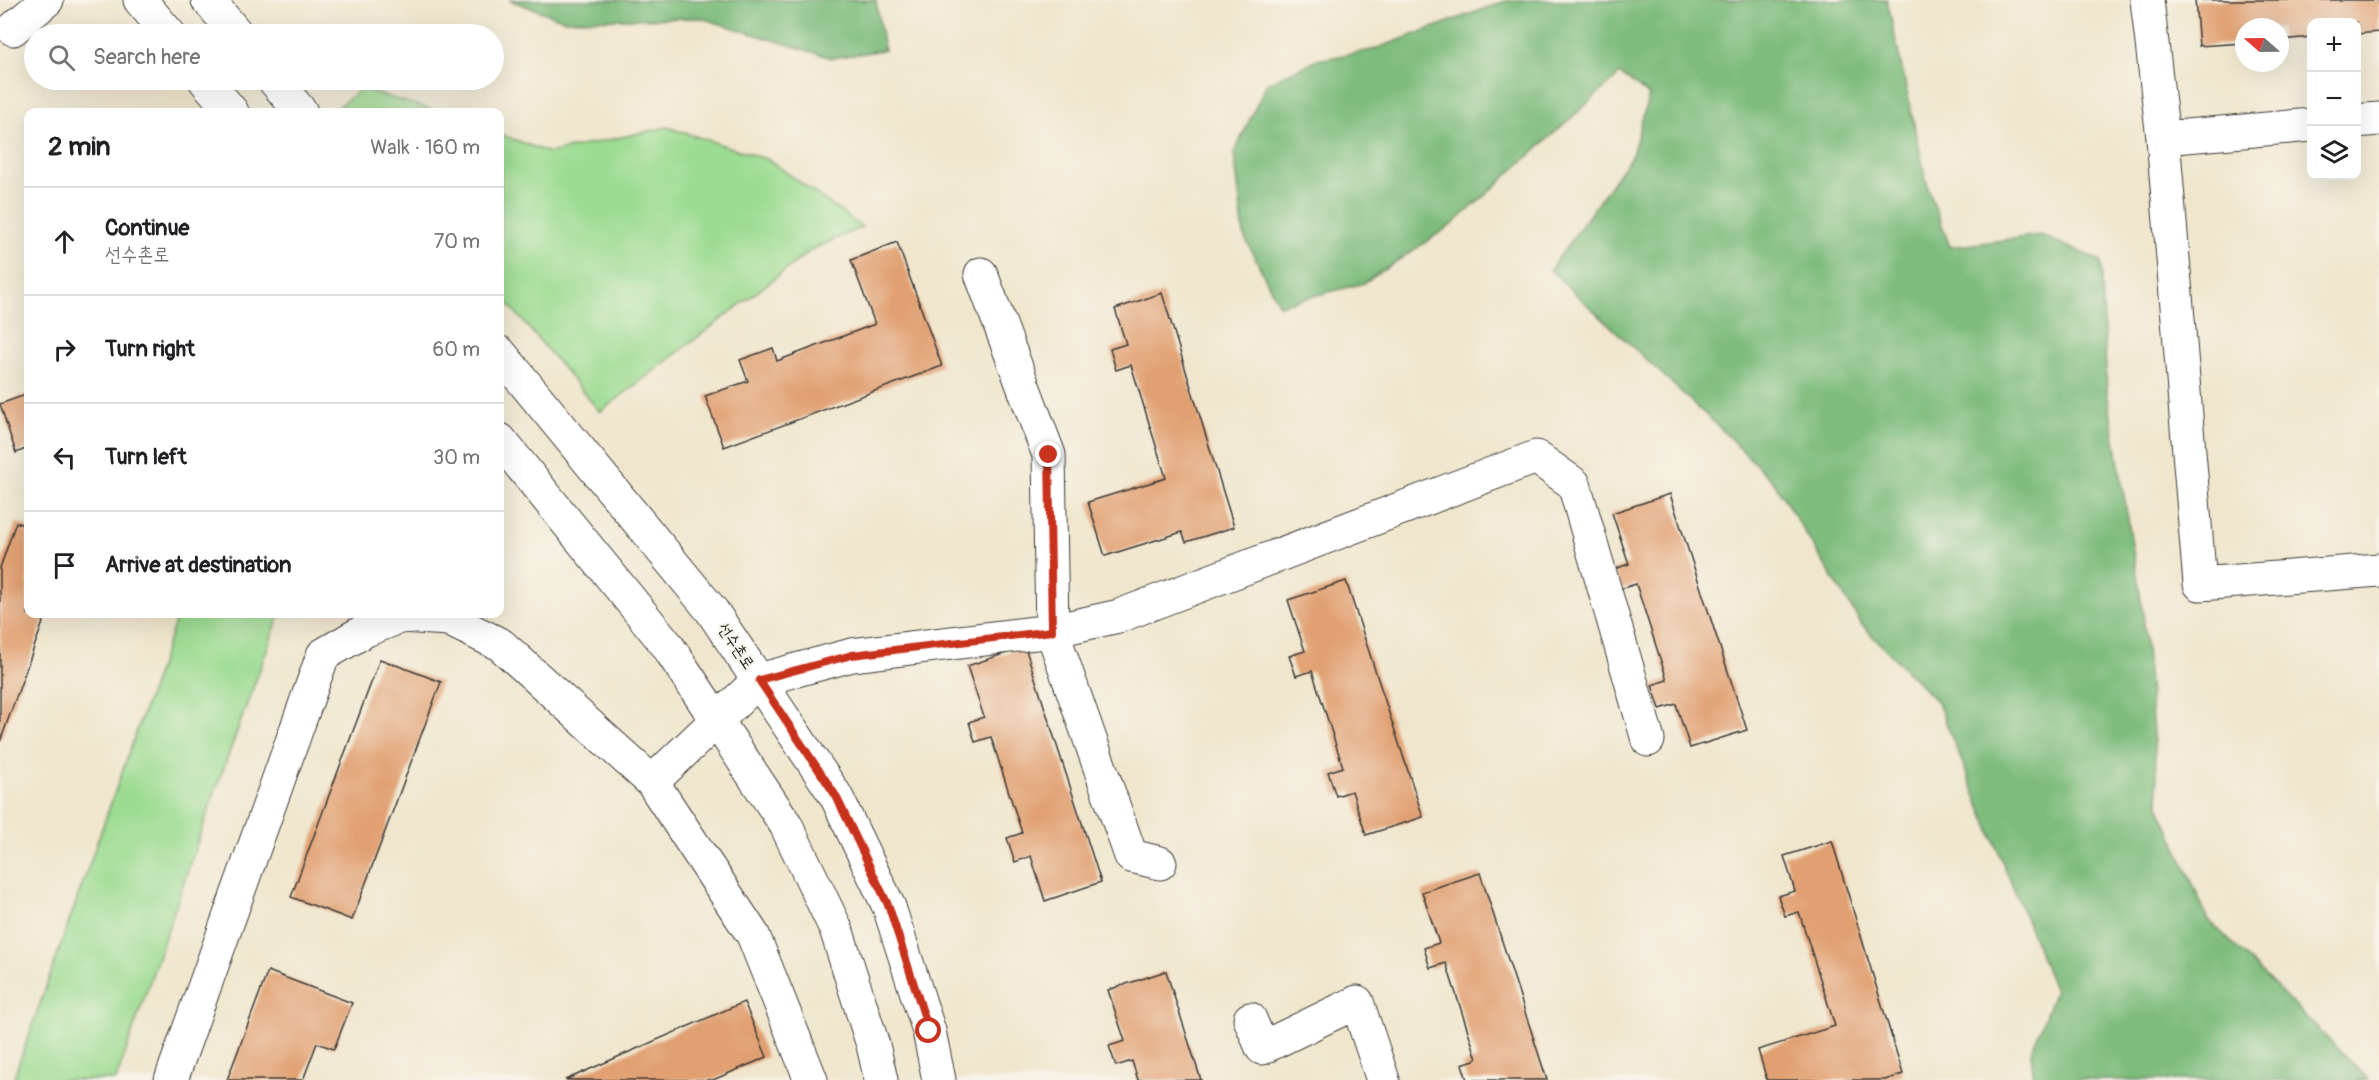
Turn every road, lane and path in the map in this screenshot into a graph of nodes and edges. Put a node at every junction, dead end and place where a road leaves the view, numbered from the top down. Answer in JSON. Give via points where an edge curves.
{"nodes":[{"id":1,"x":48,"y":0,"type":"edge"},
{"id":2,"x":140,"y":0,"type":"edge"},
{"id":3,"x":208,"y":0,"type":"edge"},
{"id":4,"x":2147,"y":0,"type":"edge"},
{"id":5,"x":160,"y":24,"type":"edge"},
{"id":6,"x":228,"y":24,"type":"edge"},
{"id":7,"x":14,"y":29,"type":"dead end"},
{"id":8,"x":213,"y":90,"type":"edge"},
{"id":9,"x":282,"y":90,"type":"edge"},
{"id":10,"x":229,"y":108,"type":"edge"},
{"id":11,"x":298,"y":108,"type":"edge"},
{"id":12,"x":2379,"y":119,"type":"edge"},
{"id":13,"x":2361,"y":121,"type":"edge"},
{"id":14,"x":2307,"y":125,"type":"edge"},
{"id":15,"x":2163,"y":138,"type":"junction"},
{"id":16,"x":981,"y":274,"type":"dead end"},
{"id":17,"x":504,"y":358,"type":"edge"},
{"id":18,"x":504,"y":445,"type":"edge"},
{"id":19,"x":2379,"y":570,"type":"edge"},
{"id":20,"x":397,"y":618,"type":"edge"},
{"id":21,"x":433,"y":618,"type":"edge"},
{"id":22,"x":1052,"y":631,"type":"junction"},
{"id":23,"x":759,"y":680,"type":"junction"},
{"id":24,"x":717,"y":720,"type":"junction"},
{"id":25,"x":1648,"y":740,"type":"dead end"},
{"id":26,"x":652,"y":782,"type":"junction"},
{"id":27,"x":1160,"y":863,"type":"dead end"},
{"id":28,"x":1250,"y":1019,"type":"dead end"},
{"id":29,"x":171,"y":1080,"type":"edge"},
{"id":30,"x":811,"y":1080,"type":"edge"},
{"id":31,"x":881,"y":1080,"type":"edge"},
{"id":32,"x":939,"y":1080,"type":"edge"},
{"id":33,"x":1383,"y":1080,"type":"edge"}],
"edges":[{"from":1,"to":7,"type":"street"},
{"from":2,"to":5,"type":"street"},
{"from":3,"to":6,"type":"street"},
{"from":4,"to":15,"type":"street"},
{"from":8,"to":10,"type":"street"},
{"from":9,"to":11,"type":"street"},
{"from":12,"to":13,"type":"street"},
{"from":14,"to":15,"type":"street"},
{"from":15,"to":19,"type":"street","via":[[2200,584]]},
{"from":16,"to":22,"type":"street","via":[[1049,455]]},
{"from":17,"to":23,"type":"street","name":"선수촌로","via":[[712,611]]},
{"from":18,"to":24,"type":"street","via":[[667,645]]},
{"from":20,"to":29,"type":"street","via":[[366,630],[323,655]]},
{"from":21,"to":26,"type":"street","via":[[448,619],[501,645]]},
{"from":22,"to":23,"type":"street","via":[[852,655]]},
{"from":22,"to":25,"type":"street","via":[[1119,616],[1536,457],[1574,484]]},
{"from":22,"to":27,"type":"street","via":[[1131,856]]},
{"from":23,"to":24,"type":"street"},
{"from":23,"to":32,"type":"street","name":"선수촌로","via":[[836,796],[889,907],[929,1031]]},
{"from":24,"to":26,"type":"street"},
{"from":24,"to":31,"type":"street","via":[[786,825],[836,929]]},
{"from":26,"to":30,"type":"street","via":[[753,935]]},
{"from":28,"to":33,"type":"street","via":[[1262,1048],[1357,1002]]}]}
